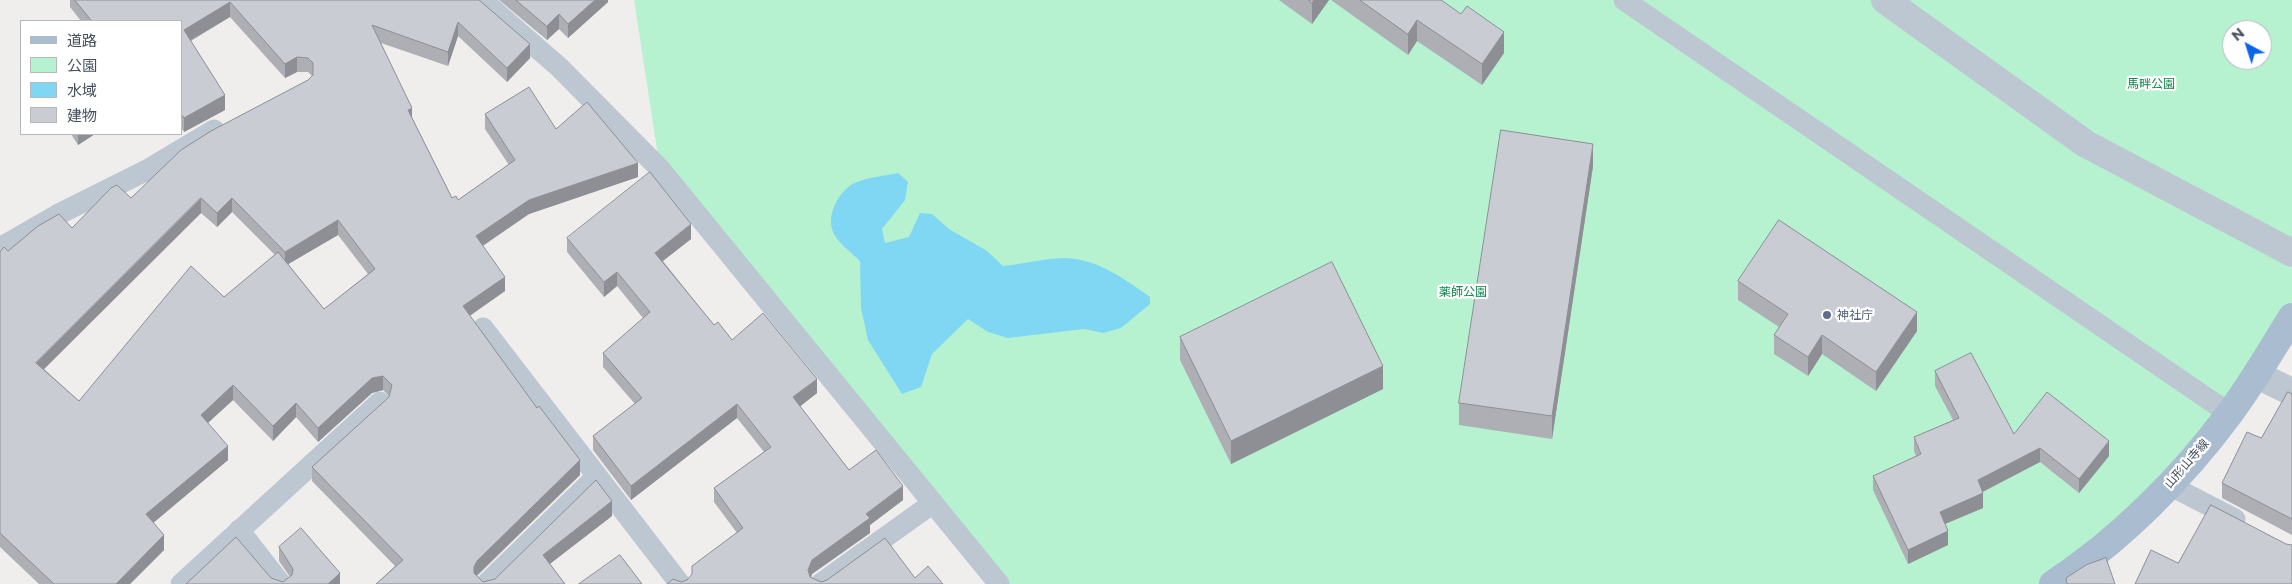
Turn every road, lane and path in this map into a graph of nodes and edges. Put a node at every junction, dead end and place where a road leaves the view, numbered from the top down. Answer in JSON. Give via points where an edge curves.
{"nodes":[{"id":1,"x":482,"y":0,"type":"edge"},
{"id":2,"x":1624,"y":0,"type":"edge"},
{"id":3,"x":1885,"y":0,"type":"edge"},
{"id":4,"x":232,"y":120,"type":"edge"},
{"id":5,"x":0,"y":248,"type":"edge"},
{"id":6,"x":2292,"y":253,"type":"edge"},
{"id":7,"x":2292,"y":317,"type":"edge"},
{"id":8,"x":483,"y":328,"type":"dead end"},
{"id":9,"x":2256,"y":375,"type":"junction"},
{"id":10,"x":2292,"y":392,"type":"edge"},
{"id":11,"x":380,"y":402,"type":"edge"},
{"id":12,"x":2230,"y":414,"type":"junction"},
{"id":13,"x":597,"y":476,"type":"junction"},
{"id":14,"x":2169,"y":485,"type":"junction"},
{"id":15,"x":933,"y":503,"type":"junction"},
{"id":16,"x":239,"y":530,"type":"junction"},
{"id":17,"x":2257,"y":531,"type":"edge"},
{"id":18,"x":181,"y":584,"type":"edge"},
{"id":19,"x":281,"y":584,"type":"edge"},
{"id":20,"x":486,"y":584,"type":"edge"},
{"id":21,"x":680,"y":584,"type":"edge"},
{"id":22,"x":820,"y":584,"type":"edge"},
{"id":23,"x":998,"y":584,"type":"edge"},
{"id":24,"x":2052,"y":584,"type":"edge"}],
"edges":[{"from":1,"to":15,"type":"lane","via":[[558,67],[660,169]]},
{"from":2,"to":12,"type":"lane"},
{"from":3,"to":6,"type":"street","via":[[2086,144]]},
{"from":4,"to":5,"type":"lane","via":[[147,170]]},
{"from":7,"to":9,"type":"main road","name":"山形山寺線"},
{"from":8,"to":13,"type":"lane"},
{"from":9,"to":10,"type":"street"},
{"from":9,"to":12,"type":"main road","name":"山形山寺線"},
{"from":11,"to":16,"type":"lane"},
{"from":12,"to":14,"type":"main road","name":"山形山寺線"},
{"from":13,"to":20,"type":"lane"},
{"from":13,"to":21,"type":"lane"},
{"from":14,"to":17,"type":"lane"},
{"from":14,"to":24,"type":"main road","name":"山形山寺線","via":[[2085,563]]},
{"from":15,"to":22,"type":"lane"},
{"from":15,"to":23,"type":"lane"},
{"from":16,"to":18,"type":"lane"},
{"from":16,"to":19,"type":"lane"}]}
